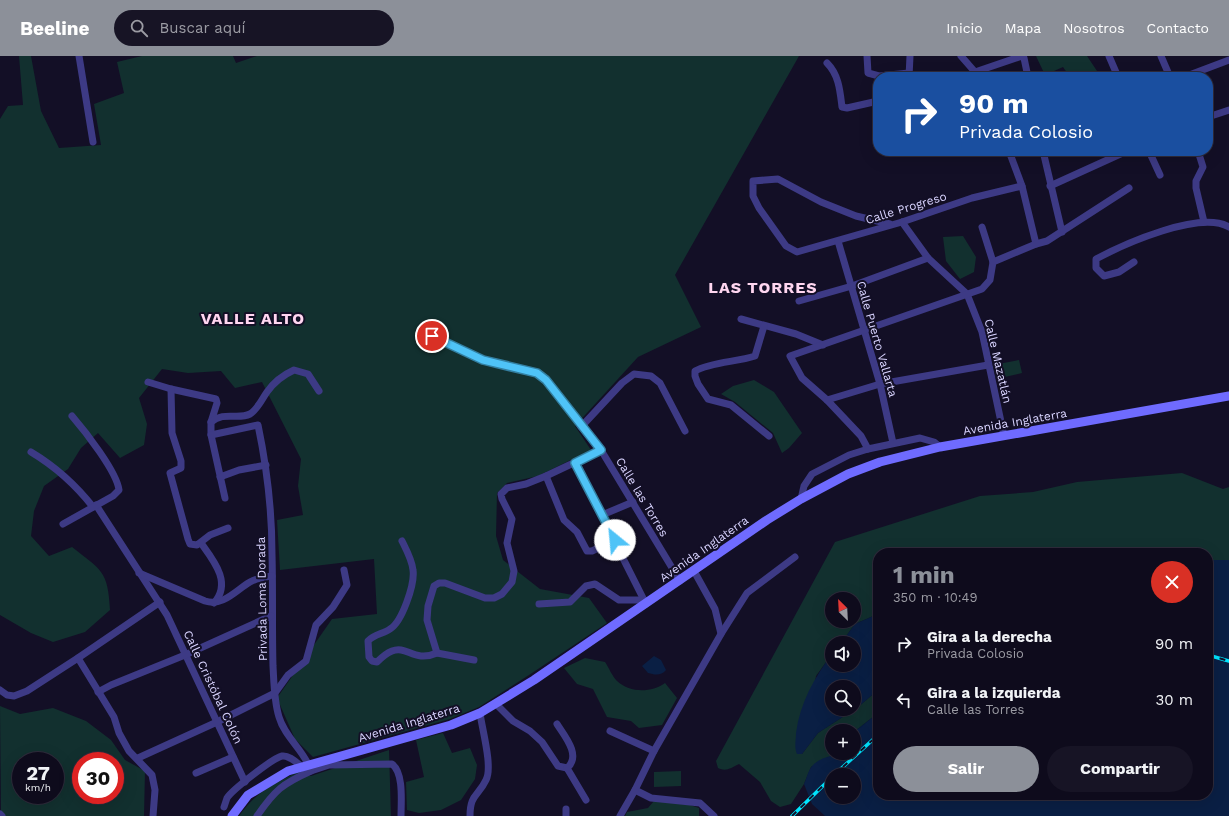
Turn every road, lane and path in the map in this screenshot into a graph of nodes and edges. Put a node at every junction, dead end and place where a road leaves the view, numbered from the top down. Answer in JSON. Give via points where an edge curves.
{"nodes":[{"id":1,"x":79,"y":56,"type":"edge"},
{"id":2,"x":867,"y":56,"type":"edge"},
{"id":3,"x":910,"y":56,"type":"edge"},
{"id":4,"x":961,"y":56,"type":"edge"},
{"id":5,"x":1109,"y":56,"type":"edge"},
{"id":6,"x":1162,"y":56,"type":"edge"},
{"id":7,"x":1229,"y":60,"type":"edge"},
{"id":8,"x":827,"y":64,"type":"dead end"},
{"id":9,"x":909,"y":72,"type":"edge"},
{"id":10,"x":974,"y":72,"type":"edge"},
{"id":11,"x":981,"y":72,"type":"edge"},
{"id":12,"x":1027,"y":72,"type":"edge"},
{"id":13,"x":1116,"y":72,"type":"edge"},
{"id":14,"x":1168,"y":72,"type":"edge"},
{"id":15,"x":1197,"y":72,"type":"edge"},
{"id":16,"x":873,"y":74,"type":"edge"},
{"id":17,"x":873,"y":102,"type":"edge"},
{"id":18,"x":1229,"y":111,"type":"edge"},
{"id":19,"x":1213,"y":116,"type":"edge"},
{"id":20,"x":93,"y":142,"type":"dead end"},
{"id":21,"x":1011,"y":156,"type":"edge"},
{"id":22,"x":1044,"y":156,"type":"edge"},
{"id":23,"x":1116,"y":156,"type":"edge"},
{"id":24,"x":1151,"y":156,"type":"edge"},
{"id":25,"x":1200,"y":156,"type":"edge"},
{"id":26,"x":1160,"y":175,"type":"dead end"},
{"id":27,"x":1022,"y":186,"type":"junction"},
{"id":28,"x":1050,"y":186,"type":"junction"},
{"id":29,"x":1129,"y":188,"type":"dead end"},
{"id":30,"x":902,"y":222,"type":"junction"},
{"id":31,"x":1204,"y":222,"type":"junction"},
{"id":32,"x":890,"y":224,"type":"junction"},
{"id":33,"x":982,"y":227,"type":"dead end"},
{"id":34,"x":1229,"y":227,"type":"edge"},
{"id":35,"x":1062,"y":232,"type":"junction"},
{"id":36,"x":838,"y":241,"type":"junction"},
{"id":37,"x":1036,"y":244,"type":"junction"},
{"id":38,"x":928,"y":258,"type":"junction"},
{"id":39,"x":993,"y":262,"type":"junction"},
{"id":40,"x":1134,"y":262,"type":"dead end"},
{"id":41,"x":852,"y":286,"type":"junction"},
{"id":42,"x":967,"y":294,"type":"junction"},
{"id":43,"x":799,"y":301,"type":"dead end"},
{"id":44,"x":741,"y":319,"type":"dead end"},
{"id":45,"x":764,"y":326,"type":"junction"},
{"id":46,"x":865,"y":328,"type":"junction"},
{"id":47,"x":432,"y":336,"type":"dead end"},
{"id":48,"x":823,"y":345,"type":"junction"},
{"id":49,"x":988,"y":365,"type":"junction"},
{"id":50,"x":148,"y":382,"type":"dead end"},
{"id":51,"x":880,"y":384,"type":"junction"},
{"id":52,"x":171,"y":389,"type":"junction"},
{"id":53,"x":319,"y":391,"type":"dead end"},
{"id":54,"x":1229,"y":396,"type":"edge"},
{"id":55,"x":827,"y":400,"type":"junction"},
{"id":56,"x":72,"y":416,"type":"dead end"},
{"id":57,"x":211,"y":422,"type":"junction"},
{"id":58,"x":581,"y":427,"type":"junction"},
{"id":59,"x":685,"y":431,"type":"dead end"},
{"id":60,"x":211,"y":435,"type":"junction"},
{"id":61,"x":769,"y":436,"type":"dead end"},
{"id":62,"x":1004,"y":436,"type":"junction"},
{"id":63,"x":893,"y":443,"type":"junction"},
{"id":64,"x":940,"y":448,"type":"junction"},
{"id":65,"x":868,"y":449,"type":"junction"},
{"id":66,"x":601,"y":450,"type":"junction"},
{"id":67,"x":31,"y":452,"type":"dead end"},
{"id":68,"x":575,"y":463,"type":"junction"},
{"id":69,"x":266,"y":465,"type":"junction"},
{"id":70,"x":546,"y":476,"type":"junction"},
{"id":71,"x":220,"y":477,"type":"junction"},
{"id":72,"x":225,"y":498,"type":"dead end"},
{"id":73,"x":801,"y":498,"type":"junction"},
{"id":74,"x":633,"y":502,"type":"junction"},
{"id":75,"x":94,"y":506,"type":"junction"},
{"id":76,"x":602,"y":515,"type":"junction"},
{"id":77,"x":63,"y":524,"type":"dead end"},
{"id":78,"x":228,"y":528,"type":"dead end"},
{"id":79,"x":615,"y":540,"type":"junction"},
{"id":80,"x":402,"y":542,"type":"dead end"},
{"id":81,"x":201,"y":543,"type":"junction"},
{"id":82,"x":795,"y":557,"type":"dead end"},
{"id":83,"x":344,"y":570,"type":"dead end"},
{"id":84,"x":694,"y":571,"type":"junction"},
{"id":85,"x":139,"y":573,"type":"junction"},
{"id":86,"x":272,"y":576,"type":"junction"},
{"id":87,"x":680,"y":581,"type":"junction"},
{"id":88,"x":160,"y":602,"type":"junction"},
{"id":89,"x":645,"y":602,"type":"junction"},
{"id":90,"x":214,"y":603,"type":"junction"},
{"id":91,"x":539,"y":604,"type":"dead end"},
{"id":92,"x":271,"y":616,"type":"junction"},
{"id":93,"x":721,"y":634,"type":"junction"},
{"id":94,"x":437,"y":653,"type":"junction"},
{"id":95,"x":186,"y":654,"type":"junction"},
{"id":96,"x":78,"y":658,"type":"junction"},
{"id":97,"x":474,"y":660,"type":"dead end"},
{"id":98,"x":0,"y":690,"type":"edge"},
{"id":99,"x":98,"y":692,"type":"junction"},
{"id":100,"x":275,"y":693,"type":"junction"},
{"id":101,"x":496,"y":704,"type":"junction"},
{"id":102,"x":480,"y":713,"type":"junction"},
{"id":103,"x":217,"y":722,"type":"junction"},
{"id":104,"x":557,"y":724,"type":"dead end"},
{"id":105,"x":610,"y":731,"type":"dead end"},
{"id":106,"x":654,"y":751,"type":"junction"},
{"id":107,"x":233,"y":757,"type":"junction"},
{"id":108,"x":138,"y":758,"type":"junction"},
{"id":109,"x":307,"y":767,"type":"junction"},
{"id":110,"x":567,"y":768,"type":"junction"},
{"id":111,"x":196,"y":773,"type":"dead end"},
{"id":112,"x":245,"y":782,"type":"junction"},
{"id":113,"x":635,"y":790,"type":"junction"},
{"id":114,"x":586,"y":800,"type":"dead end"},
{"id":115,"x":224,"y":807,"type":"dead end"},
{"id":116,"x":0,"y":814,"type":"edge"},
{"id":117,"x":2,"y":816,"type":"edge"},
{"id":118,"x":153,"y":816,"type":"edge"},
{"id":119,"x":232,"y":816,"type":"edge"},
{"id":120,"x":258,"y":816,"type":"edge"},
{"id":121,"x":401,"y":816,"type":"edge"},
{"id":122,"x":470,"y":816,"type":"edge"},
{"id":123,"x":620,"y":816,"type":"edge"},
{"id":124,"x":714,"y":816,"type":"edge"}],
"edges":[{"from":1,"to":20,"type":"street"},
{"from":2,"to":16,"type":"street","via":[[868,73]]},
{"from":3,"to":9,"type":"street"},
{"from":4,"to":10,"type":"street"},
{"from":5,"to":13,"type":"street"},
{"from":6,"to":14,"type":"street"},
{"from":7,"to":15,"type":"street"},
{"from":8,"to":17,"type":"street","via":[[833,69],[839,84],[842,107]]},
{"from":11,"to":12,"type":"street","via":[[1022,56]]},
{"from":18,"to":19,"type":"street"},
{"from":21,"to":27,"type":"street"},
{"from":22,"to":28,"type":"street"},
{"from":23,"to":28,"type":"street"},
{"from":24,"to":26,"type":"street"},
{"from":25,"to":31,"type":"street","via":[[1203,167],[1196,181],[1196,188]]},
{"from":27,"to":30,"type":"street","name":"Calle Progreso","via":[[972,198]]},
{"from":27,"to":37,"type":"street"},
{"from":28,"to":35,"type":"street"},
{"from":29,"to":35,"type":"street"},
{"from":30,"to":32,"type":"street","name":"Calle Progreso"},
{"from":30,"to":38,"type":"street","name":"Calle Mazatlán"},
{"from":31,"to":34,"type":"street","via":[[1222,223]]},
{"from":31,"to":40,"type":"street","via":[[1175,226],[1111,251],[1096,259],[1096,268],[1104,276],[1119,272]]},
{"from":32,"to":36,"type":"street","name":"Calle Progreso"},
{"from":32,"to":36,"type":"street","name":"Calle Progreso","via":[[856,216],[821,202],[778,179],[753,181],[753,196],[759,208],[786,246],[797,252]]},
{"from":33,"to":39,"type":"street"},
{"from":35,"to":37,"type":"street"},
{"from":36,"to":41,"type":"street","name":"Calle Puerto Vallarta"},
{"from":37,"to":39,"type":"street"},
{"from":38,"to":41,"type":"street"},
{"from":38,"to":42,"type":"street","name":"Calle Mazatlán"},
{"from":39,"to":42,"type":"street","via":[[990,280],[982,289]]},
{"from":41,"to":43,"type":"street"},
{"from":41,"to":46,"type":"street","name":"Calle Puerto Vallarta"},
{"from":42,"to":46,"type":"street"},
{"from":42,"to":49,"type":"street","name":"Calle Mazatlán","via":[[982,332]]},
{"from":44,"to":45,"type":"street"},
{"from":45,"to":48,"type":"street","via":[[796,334]]},
{"from":45,"to":61,"type":"street","via":[[755,356],[701,368],[695,371],[695,376],[708,399],[732,405]]},
{"from":46,"to":48,"type":"street"},
{"from":46,"to":51,"type":"street","name":"Calle Puerto Vallarta"},
{"from":47,"to":58,"type":"street","name":"Calle las Torres","via":[[483,360],[537,373],[546,380]]},
{"from":48,"to":55,"type":"street","via":[[790,356],[802,378]]},
{"from":49,"to":51,"type":"street"},
{"from":49,"to":62,"type":"street","name":"Calle Mazatlán"},
{"from":50,"to":52,"type":"street"},
{"from":51,"to":55,"type":"street"},
{"from":51,"to":63,"type":"street","name":"Calle Puerto Vallarta"},
{"from":52,"to":57,"type":"street","via":[[216,399]]},
{"from":52,"to":81,"type":"street","via":[[172,433],[181,468],[170,473],[190,544]]},
{"from":53,"to":57,"type":"street","via":[[308,374],[294,370],[277,380],[250,414],[228,415]]},
{"from":54,"to":62,"type":"main road","name":"Avenida Inglaterra"},
{"from":55,"to":65,"type":"street","via":[[861,436]]},
{"from":56,"to":75,"type":"street","via":[[118,483],[119,490],[113,496]]},
{"from":57,"to":60,"type":"street"},
{"from":58,"to":59,"type":"street","via":[[622,383],[634,374],[651,376],[660,383]]},
{"from":58,"to":66,"type":"street","name":"Calle las Torres"},
{"from":60,"to":69,"type":"street","name":"Privada Loma Dorada","via":[[258,425]]},
{"from":60,"to":71,"type":"street"},
{"from":62,"to":64,"type":"main road","name":"Avenida Inglaterra"},
{"from":63,"to":64,"type":"street","via":[[920,438],[934,442]]},
{"from":63,"to":65,"type":"street"},
{"from":64,"to":73,"type":"main road","name":"Avenida Inglaterra","via":[[880,462],[848,474]]},
{"from":65,"to":73,"type":"street","via":[[849,455],[812,474],[804,486]]},
{"from":66,"to":68,"type":"street"},
{"from":66,"to":74,"type":"street","name":"Calle las Torres"},
{"from":67,"to":75,"type":"street","name":"Calle Cristóbal Colón","via":[[64,475]]},
{"from":68,"to":70,"type":"street"},
{"from":68,"to":76,"type":"street"},
{"from":69,"to":71,"type":"street"},
{"from":69,"to":86,"type":"street","name":"Privada Loma Dorada","via":[[272,523]]},
{"from":70,"to":79,"type":"street","via":[[564,520],[577,532],[587,550],[592,551]]},
{"from":70,"to":94,"type":"street","via":[[507,488],[501,494],[512,519],[507,543],[514,571],[512,582],[502,594],[494,598],[485,598],[445,583],[434,586],[427,620]]},
{"from":71,"to":72,"type":"street"},
{"from":73,"to":84,"type":"main road","name":"Avenida Inglaterra"},
{"from":74,"to":76,"type":"street"},
{"from":74,"to":87,"type":"street","name":"Calle las Torres"},
{"from":75,"to":77,"type":"street"},
{"from":75,"to":85,"type":"street","name":"Calle Cristóbal Colón"},
{"from":76,"to":79,"type":"street"},
{"from":78,"to":81,"type":"street","via":[[210,535]]},
{"from":79,"to":89,"type":"street"},
{"from":80,"to":94,"type":"street","via":[[410,556],[413,572],[409,595],[400,620],[390,629],[368,641],[369,656],[376,662],[392,650],[402,649],[420,657]]},
{"from":81,"to":90,"type":"street","via":[[214,560],[221,575],[223,588]]},
{"from":82,"to":93,"type":"street","via":[[747,593]]},
{"from":83,"to":100,"type":"street","via":[[346,585],[333,607],[316,625],[306,661],[288,675]]},
{"from":84,"to":87,"type":"main road","name":"Avenida Inglaterra"},
{"from":84,"to":93,"type":"street","via":[[715,609]]},
{"from":85,"to":88,"type":"street","name":"Calle Cristóbal Colón"},
{"from":85,"to":90,"type":"street"},
{"from":86,"to":90,"type":"street","via":[[257,579],[229,597]]},
{"from":86,"to":92,"type":"street","name":"Privada Loma Dorada"},
{"from":87,"to":89,"type":"main road","name":"Avenida Inglaterra"},
{"from":88,"to":95,"type":"street","name":"Calle Cristóbal Colón"},
{"from":88,"to":96,"type":"street"},
{"from":89,"to":91,"type":"street","via":[[619,600],[595,584],[586,586],[570,602]]},
{"from":89,"to":101,"type":"main road","name":"Avenida Inglaterra"},
{"from":92,"to":95,"type":"street"},
{"from":92,"to":100,"type":"street","name":"Privada Loma Dorada"},
{"from":93,"to":106,"type":"street"},
{"from":94,"to":97,"type":"street"},
{"from":95,"to":99,"type":"street"},
{"from":95,"to":103,"type":"street","name":"Calle Cristóbal Colón"},
{"from":96,"to":98,"type":"street","via":[[14,696]]},
{"from":96,"to":99,"type":"street"},
{"from":99,"to":108,"type":"street","via":[[114,717],[129,751]]},
{"from":100,"to":103,"type":"street"},
{"from":100,"to":109,"type":"street","name":"Privada Loma Dorada","via":[[279,718]]},
{"from":101,"to":102,"type":"main road","name":"Avenida Inglaterra"},
{"from":101,"to":110,"type":"street","via":[[513,721],[542,742],[558,766]]},
{"from":102,"to":109,"type":"main road","name":"Avenida Inglaterra","via":[[451,725]]},
{"from":102,"to":122,"type":"street","via":[[489,769],[486,780],[472,798]]},
{"from":103,"to":107,"type":"street","name":"Calle Cristóbal Colón"},
{"from":103,"to":108,"type":"street"},
{"from":104,"to":110,"type":"street","via":[[571,746],[573,756]]},
{"from":105,"to":106,"type":"street"},
{"from":106,"to":113,"type":"street"},
{"from":107,"to":111,"type":"street"},
{"from":107,"to":112,"type":"street","name":"Calle Cristóbal Colón"},
{"from":108,"to":118,"type":"street","via":[[152,775],[155,790]]},
{"from":109,"to":112,"type":"street","via":[[283,756],[273,759]]},
{"from":109,"to":119,"type":"main road","name":"Avenida Inglaterra","via":[[269,782],[248,795]]},
{"from":109,"to":120,"type":"street","via":[[280,787]]},
{"from":109,"to":121,"type":"street","via":[[392,764],[398,770]]},
{"from":110,"to":114,"type":"street"},
{"from":112,"to":115,"type":"street","via":[[227,798]]},
{"from":113,"to":123,"type":"street"},
{"from":113,"to":124,"type":"street","via":[[651,798],[700,803]]},
{"from":116,"to":117,"type":"street"}]}
